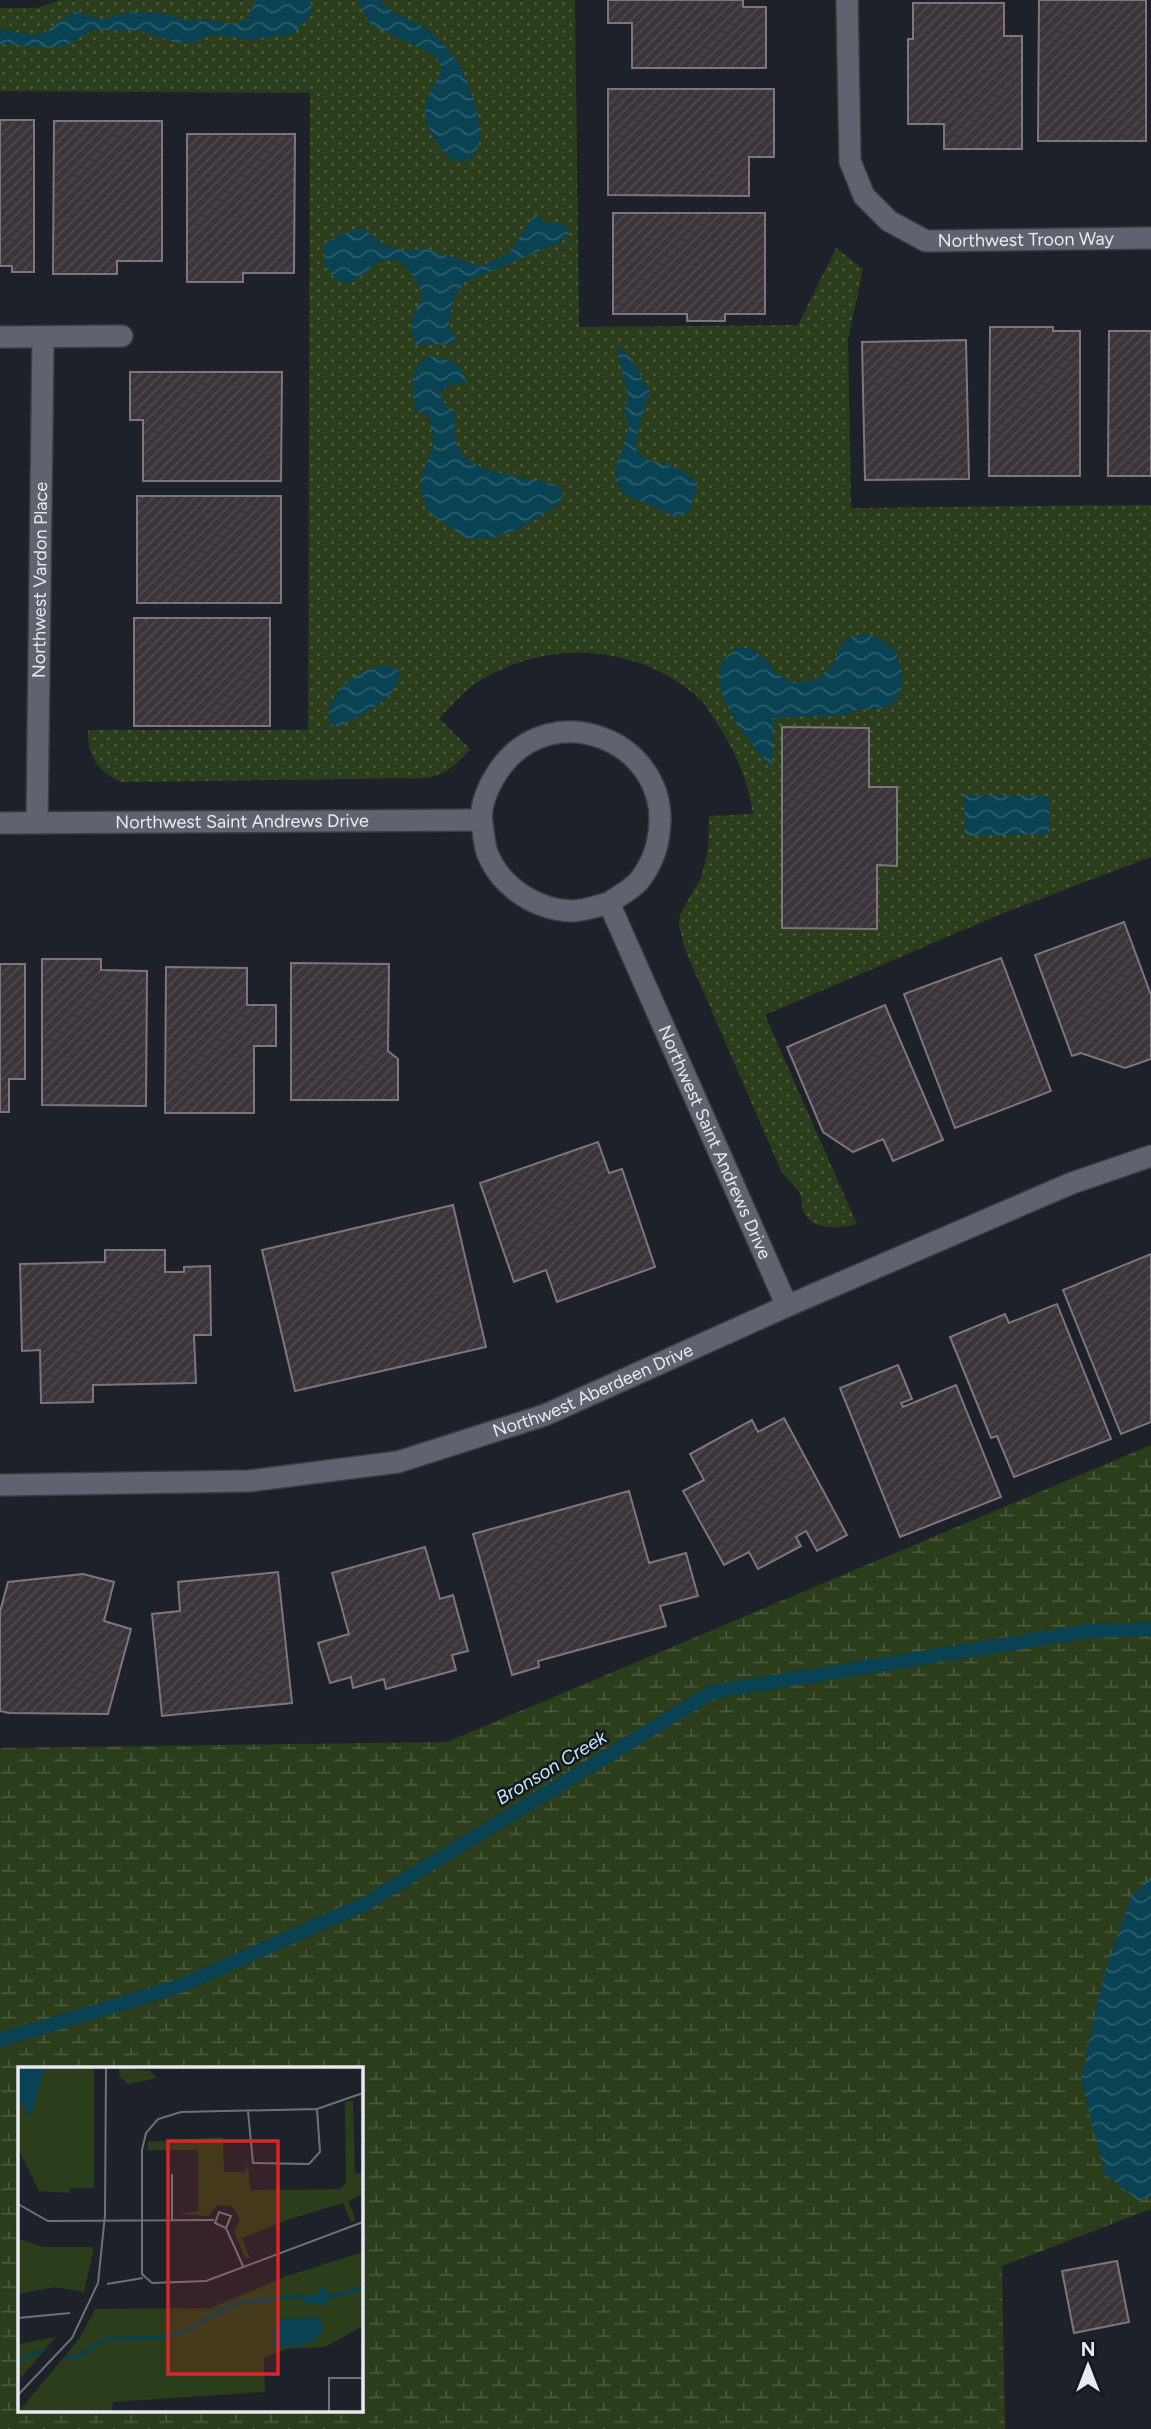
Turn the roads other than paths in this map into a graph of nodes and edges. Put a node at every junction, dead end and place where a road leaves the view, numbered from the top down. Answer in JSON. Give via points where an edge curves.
{"nodes":[{"id":1,"x":846,"y":0,"type":"edge"},
{"id":2,"x":1151,"y":238,"type":"edge"},
{"id":3,"x":122,"y":336,"type":"dead end"},
{"id":4,"x":0,"y":337,"type":"edge"},
{"id":5,"x":43,"y":338,"type":"junction"},
{"id":6,"x":481,"y":820,"type":"junction"},
{"id":7,"x":0,"y":823,"type":"edge"},
{"id":8,"x":37,"y":823,"type":"junction"},
{"id":9,"x":609,"y":903,"type":"junction"},
{"id":10,"x":1151,"y":1156,"type":"edge"},
{"id":11,"x":787,"y":1306,"type":"junction"},
{"id":12,"x":0,"y":1485,"type":"edge"}],
"edges":[{"from":1,"to":2,"type":"street","name":"Northwest Troon Way","via":[[850,160],[864,196],[889,221],[926,241]]},
{"from":3,"to":5,"type":"street"},
{"from":4,"to":5,"type":"street"},
{"from":5,"to":8,"type":"street","name":"Northwest Vardon Place"},
{"from":6,"to":8,"type":"street","name":"Northwest Saint Andrews Drive"},
{"from":6,"to":9,"type":"street","via":[[488,855],[508,885],[538,905],[574,911]]},
{"from":6,"to":9,"type":"street","via":[[488,786],[507,758],[535,738],[569,731],[603,736],[633,755],[653,782],[662,816],[656,852],[638,882]]},
{"from":7,"to":8,"type":"street","name":"Northwest Saint Andrews Drive"},
{"from":9,"to":11,"type":"street","name":"Northwest Saint Andrews Drive"},
{"from":10,"to":11,"type":"street","name":"Northwest Aberdeen Drive","via":[[1072,1183]]},
{"from":11,"to":12,"type":"street","name":"Northwest Aberdeen Drive","via":[[545,1415],[398,1462],[248,1481]]}]}
